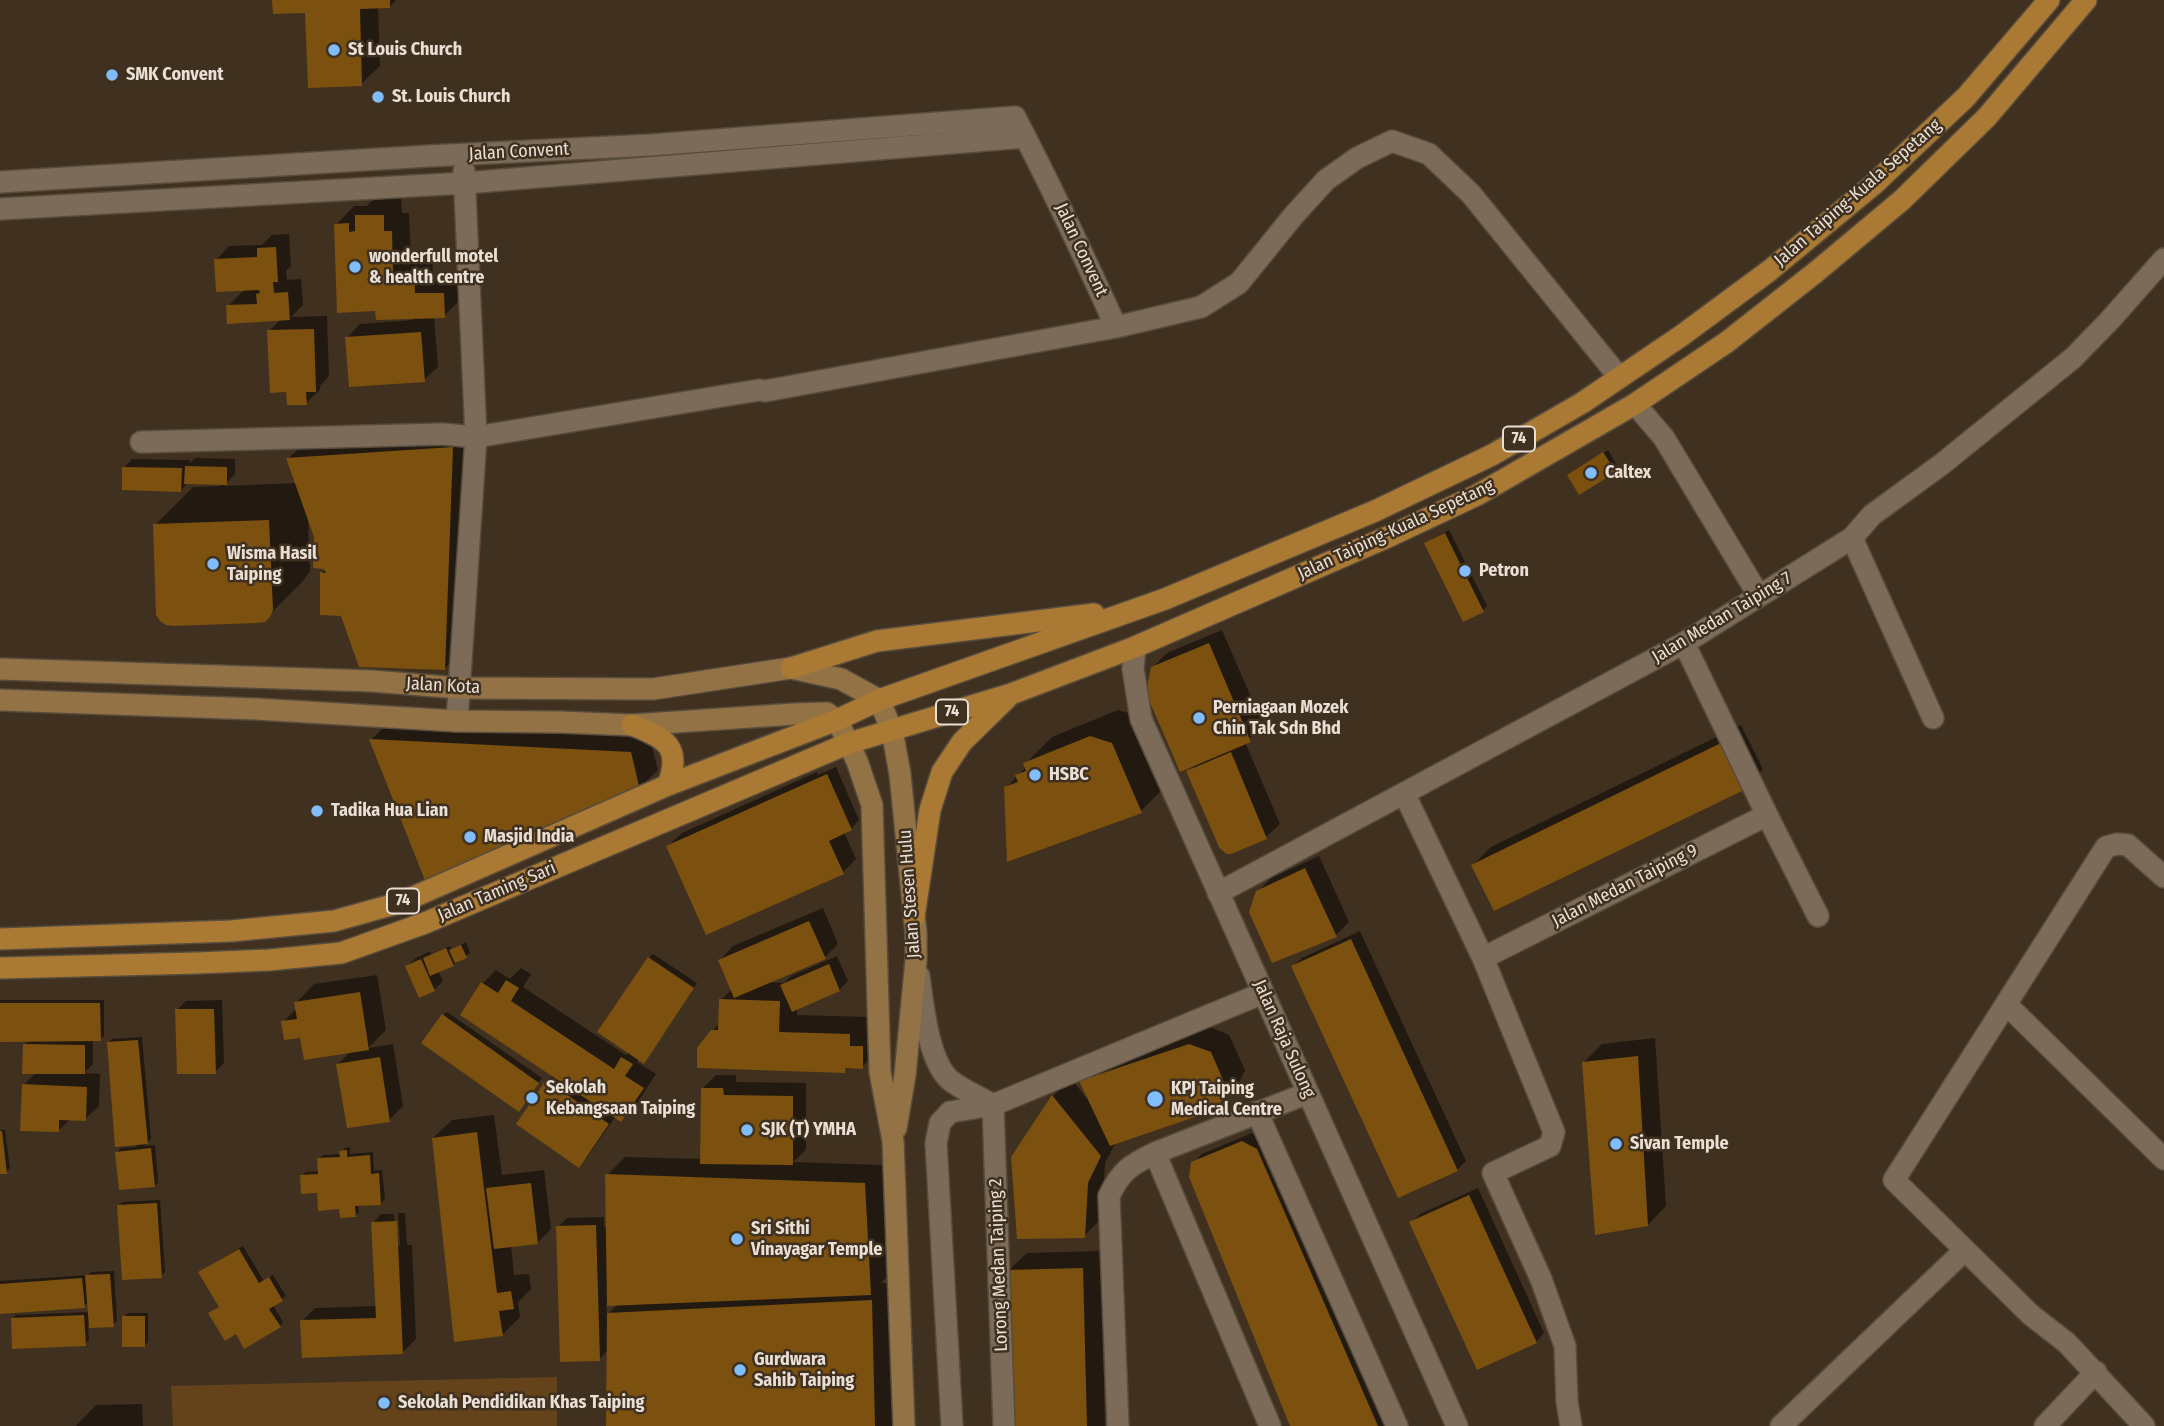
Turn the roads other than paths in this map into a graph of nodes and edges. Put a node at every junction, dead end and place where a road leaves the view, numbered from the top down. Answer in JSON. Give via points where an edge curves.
{"nodes":[{"id":1,"x":2049,"y":0,"type":"edge"},
{"id":2,"x":2087,"y":0,"type":"edge"},
{"id":3,"x":1025,"y":137,"type":"junction"},
{"id":4,"x":463,"y":155,"type":"junction"},
{"id":5,"x":0,"y":182,"type":"edge"},
{"id":6,"x":465,"y":183,"type":"junction"},
{"id":7,"x":0,"y":209,"type":"edge"},
{"id":8,"x":2164,"y":259,"type":"edge"},
{"id":9,"x":1116,"y":327,"type":"junction"},
{"id":10,"x":1619,"y":377,"type":"junction"},
{"id":11,"x":1635,"y":404,"type":"junction"},
{"id":12,"x":476,"y":437,"type":"junction"},
{"id":13,"x":141,"y":442,"type":"dead end"},
{"id":14,"x":1852,"y":538,"type":"junction"},
{"id":15,"x":1759,"y":596,"type":"junction"},
{"id":16,"x":1166,"y":599,"type":"junction"},
{"id":17,"x":1684,"y":643,"type":"junction"},
{"id":18,"x":1135,"y":647,"type":"junction"},
{"id":19,"x":791,"y":668,"type":"junction"},
{"id":20,"x":0,"y":669,"type":"edge"},
{"id":21,"x":459,"y":688,"type":"junction"},
{"id":22,"x":1011,"y":694,"type":"junction"},
{"id":23,"x":879,"y":700,"type":"junction"},
{"id":24,"x":0,"y":701,"type":"edge"},
{"id":25,"x":1933,"y":718,"type":"dead end"},
{"id":26,"x":837,"y":720,"type":"junction"},
{"id":27,"x":457,"y":721,"type":"junction"},
{"id":28,"x":632,"y":725,"type":"junction"},
{"id":29,"x":892,"y":730,"type":"junction"},
{"id":30,"x":849,"y":743,"type":"junction"},
{"id":31,"x":668,"y":785,"type":"junction"},
{"id":32,"x":1404,"y":793,"type":"junction"},
{"id":33,"x":1767,"y":815,"type":"junction"},
{"id":34,"x":2164,"y":877,"type":"edge"},
{"id":35,"x":1218,"y":892,"type":"junction"},
{"id":36,"x":1818,"y":916,"type":"dead end"},
{"id":37,"x":914,"y":917,"type":"junction"},
{"id":38,"x":0,"y":939,"type":"edge"},
{"id":39,"x":1483,"y":958,"type":"junction"},
{"id":40,"x":916,"y":960,"type":"junction"},
{"id":41,"x":0,"y":968,"type":"edge"},
{"id":42,"x":1263,"y":993,"type":"junction"},
{"id":43,"x":2007,"y":1004,"type":"junction"},
{"id":44,"x":1308,"y":1093,"type":"junction"},
{"id":45,"x":993,"y":1105,"type":"junction"},
{"id":46,"x":1257,"y":1112,"type":"junction"},
{"id":47,"x":894,"y":1141,"type":"junction"},
{"id":48,"x":1155,"y":1153,"type":"junction"},
{"id":49,"x":2164,"y":1159,"type":"edge"},
{"id":50,"x":1965,"y":1250,"type":"junction"},
{"id":51,"x":2096,"y":1372,"type":"junction"},
{"id":52,"x":904,"y":1426,"type":"edge"},
{"id":53,"x":952,"y":1426,"type":"edge"},
{"id":54,"x":1004,"y":1426,"type":"edge"},
{"id":55,"x":1118,"y":1426,"type":"edge"},
{"id":56,"x":1270,"y":1426,"type":"edge"},
{"id":57,"x":1397,"y":1426,"type":"edge"},
{"id":58,"x":1457,"y":1426,"type":"edge"},
{"id":59,"x":1572,"y":1426,"type":"edge"},
{"id":60,"x":1781,"y":1426,"type":"edge"},
{"id":61,"x":2045,"y":1426,"type":"edge"},
{"id":62,"x":2144,"y":1426,"type":"edge"}],
"edges":[{"from":1,"to":10,"type":"main road","name":"Jalan Taiping-Kuala Sepetang","number":"74","via":[[1966,97],[1873,185],[1769,271]]},
{"from":2,"to":11,"type":"main road","name":"Jalan Taiping-Kuala Sepetang","number":"74","via":[[1987,117],[1902,200],[1727,342]]},
{"from":3,"to":4,"type":"street","name":"Jalan Convent","via":[[1015,117]]},
{"from":3,"to":6,"type":"street","name":"Jalan Convent"},
{"from":3,"to":9,"type":"street","name":"Jalan Convent"},
{"from":4,"to":5,"type":"street","name":"Jalan Convent"},
{"from":4,"to":6,"type":"street"},
{"from":6,"to":7,"type":"street","name":"Jalan Convent"},
{"from":6,"to":12,"type":"street"},
{"from":8,"to":14,"type":"street","name":"Jalan Medan Taiping 7","via":[[2073,358],[1872,514]]},
{"from":9,"to":10,"type":"street","via":[[1200,307],[1239,283],[1326,180],[1392,141],[1429,154],[1471,194]]},
{"from":9,"to":12,"type":"street","via":[[765,391]]},
{"from":10,"to":16,"type":"main road","name":"Jalan Taiping-Kuala Sepetang","number":"74","via":[[1492,455],[1375,511]]},
{"from":11,"to":15,"type":"street","via":[[1664,438]]},
{"from":11,"to":18,"type":"main road","name":"Jalan Taiping-Kuala Sepetang","number":"74","via":[[1477,495]]},
{"from":12,"to":13,"type":"street"},
{"from":12,"to":21,"type":"street"},
{"from":14,"to":15,"type":"street","name":"Jalan Medan Taiping 7"},
{"from":14,"to":25,"type":"street"},
{"from":15,"to":17,"type":"street","name":"Jalan Medan Taiping 7"},
{"from":16,"to":19,"type":"main road","via":[[1087,615],[877,641]]},
{"from":16,"to":23,"type":"main road","name":"Jalan Taiping-Kuala Sepetang","number":"74"},
{"from":17,"to":32,"type":"street","name":"Jalan Medan Taiping 7"},
{"from":17,"to":33,"type":"street"},
{"from":18,"to":22,"type":"main road","name":"Jalan Taiping-Kuala Sepetang","number":"74"},
{"from":18,"to":35,"type":"street","name":"Jalan Raja Sulong","via":[[1133,669],[1141,719]]},
{"from":19,"to":21,"type":"main road","name":"Jalan Kota","via":[[653,689]]},
{"from":19,"to":23,"type":"main road","name":"Jalan Kota","via":[[841,679]]},
{"from":20,"to":21,"type":"main road","name":"Jalan Kota"},
{"from":21,"to":27,"type":"street"},
{"from":22,"to":29,"type":"main road","name":"Jalan Taiping-Kuala Sepetang","number":"74"},
{"from":22,"to":37,"type":"main road","via":[[962,742],[942,772],[930,810]]},
{"from":23,"to":26,"type":"main road","number":"74"},
{"from":23,"to":29,"type":"main road","name":"Jalan Stesen Hulu"},
{"from":24,"to":27,"type":"main road","name":"Jalan Kota"},
{"from":26,"to":28,"type":"main road","name":"Jalan Kota","via":[[827,713]]},
{"from":26,"to":30,"type":"main road","name":"Jalan Stesen Hulu"},
{"from":26,"to":31,"type":"main road","name":"Jalan Taming Sari","number":"74"},
{"from":27,"to":28,"type":"main road","name":"Jalan Kota"},
{"from":28,"to":31,"type":"main road","via":[[652,733],[672,751],[675,766]]},
{"from":29,"to":30,"type":"main road","number":"74"},
{"from":29,"to":37,"type":"main road","name":"Jalan Stesen Hulu"},
{"from":30,"to":41,"type":"main road","name":"Jalan Taming Sari","number":"74","via":[[425,923],[341,953],[221,962]]},
{"from":30,"to":47,"type":"main road","name":"Jalan Stesen Hulu","via":[[872,805],[880,1072]]},
{"from":31,"to":38,"type":"main road","name":"Jalan Taming Sari","number":"74","via":[[402,902],[334,921],[231,931]]},
{"from":32,"to":35,"type":"street","name":"Jalan Medan Taiping 7"},
{"from":32,"to":39,"type":"street"},
{"from":33,"to":36,"type":"street"},
{"from":33,"to":39,"type":"street","name":"Jalan Medan Taiping 9"},
{"from":34,"to":43,"type":"street","via":[[2128,845],[2106,847]]},
{"from":35,"to":42,"type":"street","name":"Jalan Raja Sulong"},
{"from":37,"to":40,"type":"main road","name":"Jalan Stesen Hulu"},
{"from":39,"to":59,"type":"street","via":[[1554,1132],[1550,1146],[1493,1173],[1541,1279],[1565,1346]]},
{"from":40,"to":45,"type":"street","via":[[937,1065],[950,1081]]},
{"from":40,"to":47,"type":"main road","name":"Jalan Stesen Hulu"},
{"from":42,"to":44,"type":"street","name":"Jalan Raja Sulong"},
{"from":42,"to":45,"type":"street"},
{"from":43,"to":49,"type":"street"},
{"from":43,"to":50,"type":"street","via":[[1894,1180]]},
{"from":44,"to":46,"type":"street"},
{"from":44,"to":58,"type":"street","name":"Jalan Raja Sulong"},
{"from":45,"to":53,"type":"street","via":[[950,1112],[940,1123],[936,1143]]},
{"from":45,"to":54,"type":"street","name":"Lorong Medan Taiping 2"},
{"from":46,"to":48,"type":"street"},
{"from":46,"to":57,"type":"street"},
{"from":47,"to":52,"type":"main road","name":"Jalan Stesen Hulu"},
{"from":48,"to":55,"type":"street","via":[[1132,1164],[1109,1196]]},
{"from":48,"to":56,"type":"street"},
{"from":50,"to":51,"type":"street"},
{"from":50,"to":60,"type":"street"},
{"from":51,"to":61,"type":"street"},
{"from":51,"to":62,"type":"street"}]}
